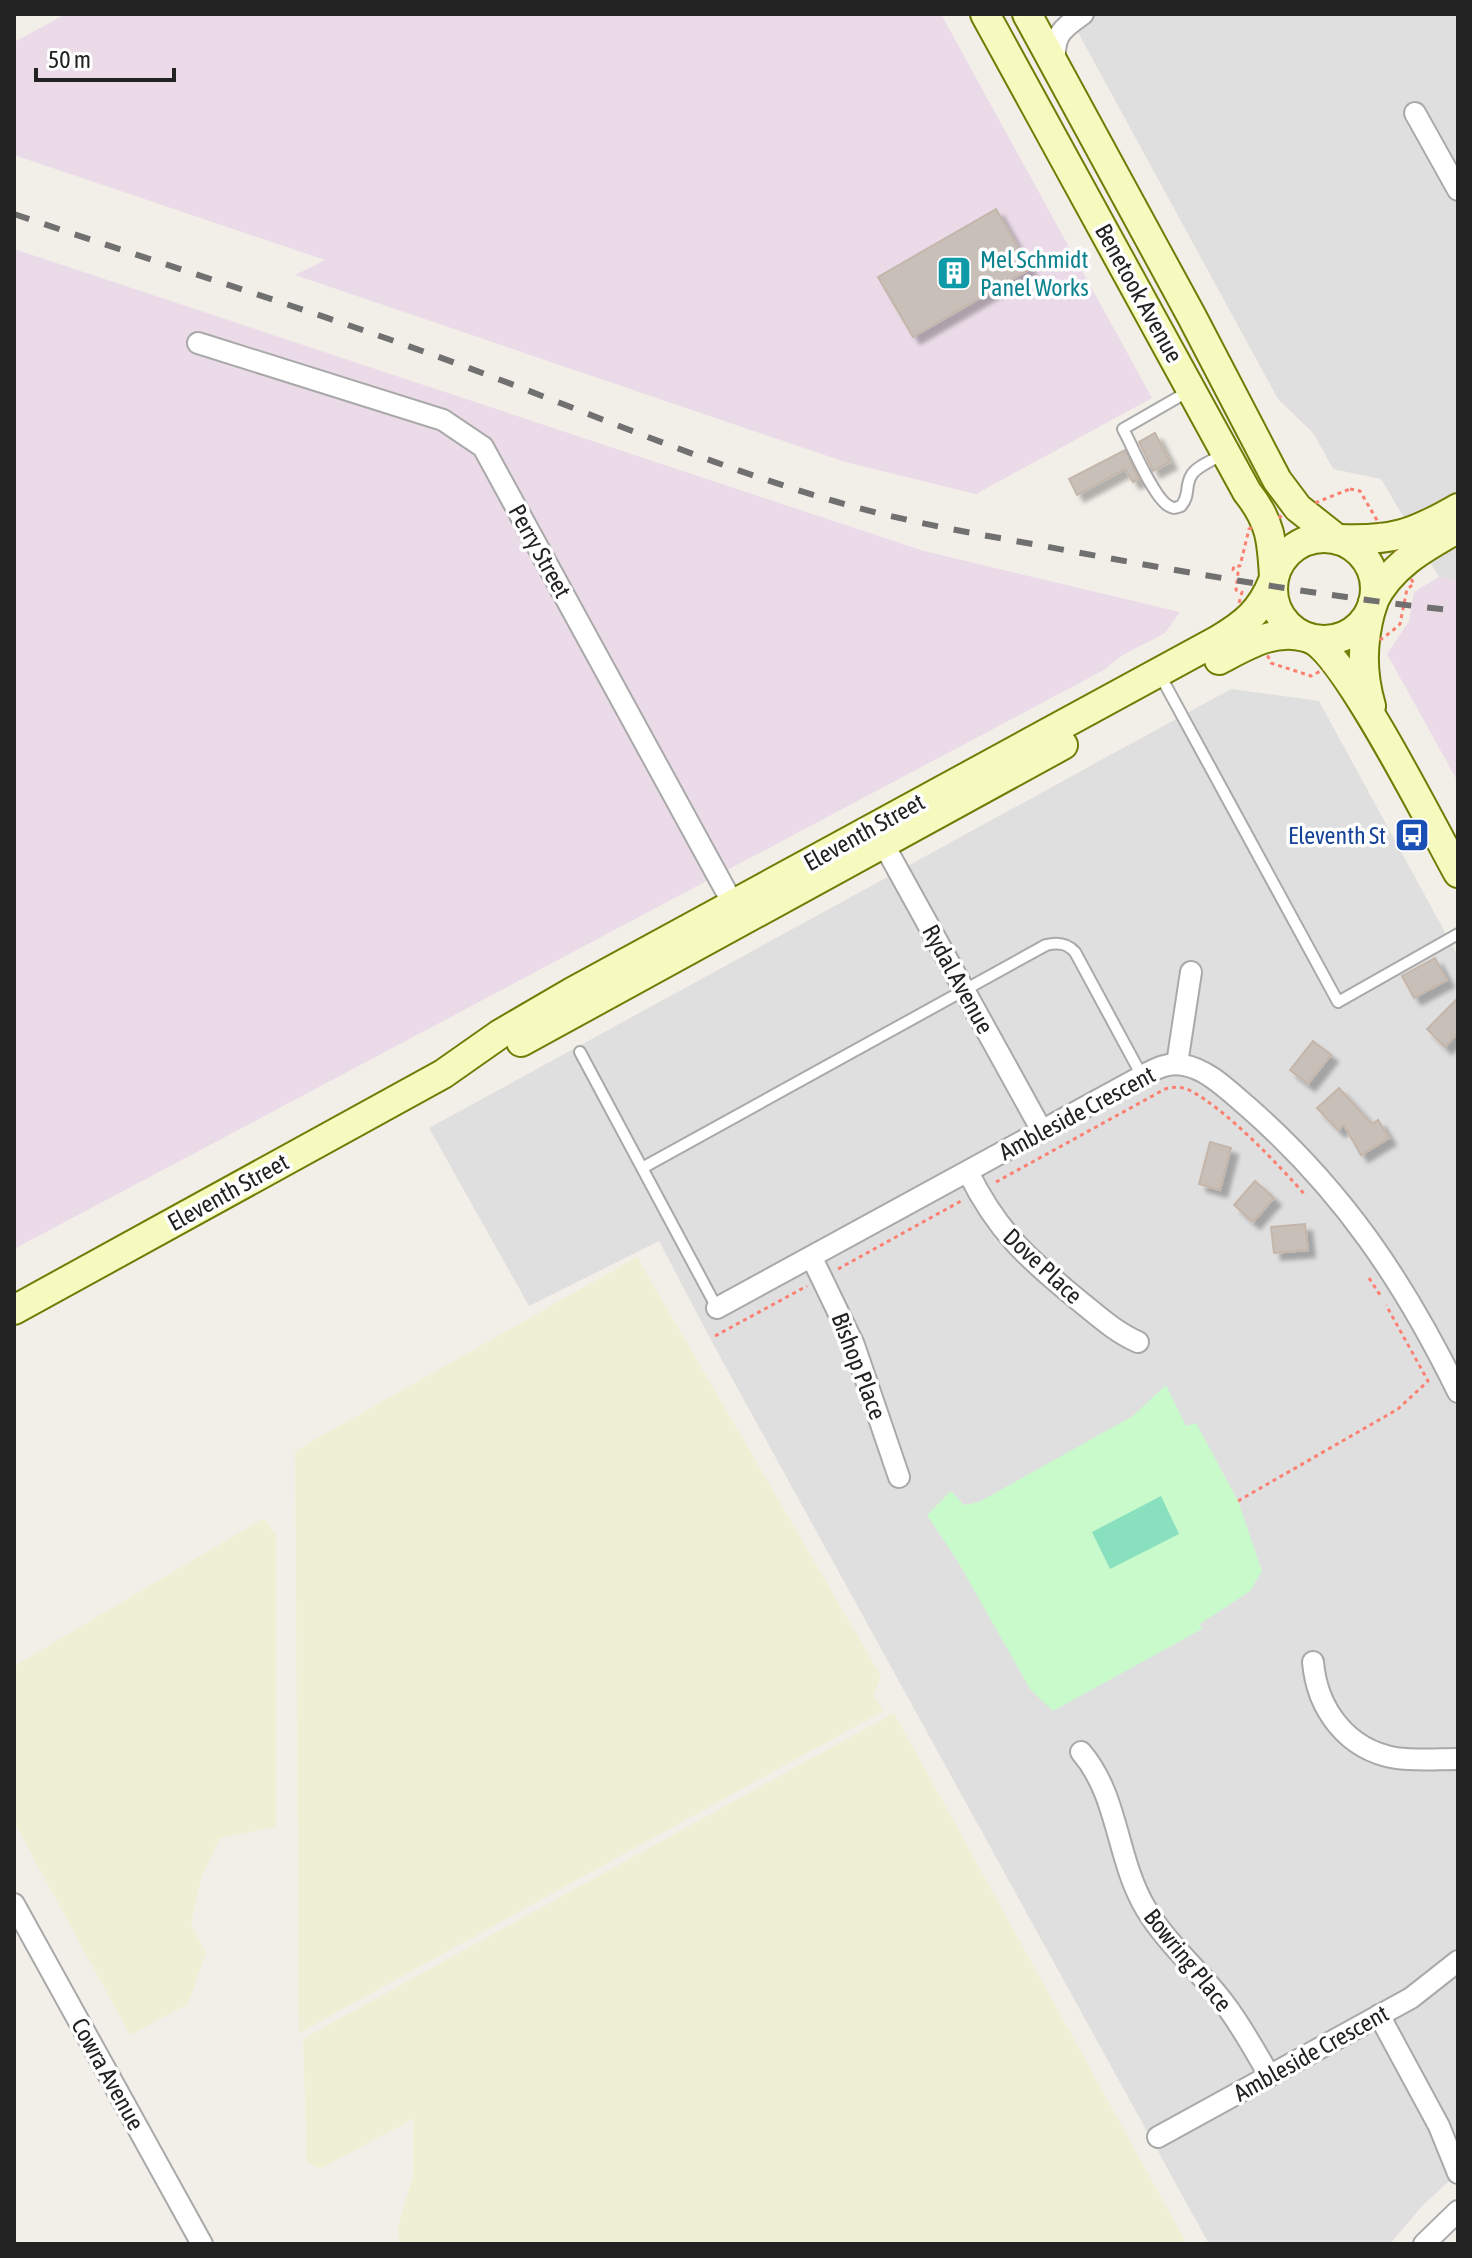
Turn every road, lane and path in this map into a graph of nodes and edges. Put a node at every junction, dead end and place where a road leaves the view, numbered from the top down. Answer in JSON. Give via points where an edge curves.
{"nodes":[{"id":1,"x":985,"y":14,"type":"edge"},
{"id":2,"x":1027,"y":14,"type":"edge"},
{"id":3,"x":1083,"y":14,"type":"edge"},
{"id":4,"x":1055,"y":66,"type":"junction"},
{"id":5,"x":1415,"y":113,"type":"dead end"},
{"id":6,"x":1458,"y":190,"type":"edge"},
{"id":7,"x":1191,"y":315,"type":"junction"},
{"id":8,"x":1160,"y":332,"type":"junction"},
{"id":9,"x":198,"y":343,"type":"dead end"},
{"id":10,"x":1192,"y":389,"type":"junction"},
{"id":11,"x":1225,"y":453,"type":"junction"},
{"id":12,"x":1298,"y":508,"type":"junction"},
{"id":13,"x":1458,"y":508,"type":"edge"},
{"id":14,"x":1267,"y":522,"type":"junction"},
{"id":15,"x":1458,"y":528,"type":"edge"},
{"id":16,"x":1389,"y":538,"type":"junction"},
{"id":17,"x":1338,"y":539,"type":"junction"},
{"id":18,"x":1403,"y":564,"type":"junction"},
{"id":19,"x":1273,"y":579,"type":"junction"},
{"id":20,"x":1372,"y":605,"type":"junction"},
{"id":21,"x":1256,"y":629,"type":"junction"},
{"id":22,"x":1308,"y":638,"type":"junction"},
{"id":23,"x":1363,"y":649,"type":"junction"},
{"id":24,"x":1336,"y":662,"type":"junction"},
{"id":25,"x":1163,"y":679,"type":"junction"},
{"id":26,"x":1382,"y":736,"type":"junction"},
{"id":27,"x":879,"y":835,"type":"junction"},
{"id":28,"x":1458,"y":873,"type":"edge"},
{"id":29,"x":738,"y":913,"type":"junction"},
{"id":30,"x":1458,"y":934,"type":"edge"},
{"id":31,"x":1191,"y":972,"type":"dead end"},
{"id":32,"x":965,"y":991,"type":"junction"},
{"id":33,"x":580,"y":1052,"type":"dead end"},
{"id":34,"x":1177,"y":1064,"type":"junction"},
{"id":35,"x":1142,"y":1076,"type":"junction"},
{"id":36,"x":1042,"y":1131,"type":"junction"},
{"id":37,"x":644,"y":1167,"type":"junction"},
{"id":38,"x":968,"y":1172,"type":"junction"},
{"id":39,"x":978,"y":1192,"type":"junction"},
{"id":40,"x":1315,"y":1205,"type":"dead end"},
{"id":41,"x":812,"y":1258,"type":"junction"},
{"id":42,"x":1366,"y":1273,"type":"dead end"},
{"id":43,"x":822,"y":1278,"type":"junction"},
{"id":44,"x":717,"y":1308,"type":"joint"},
{"id":45,"x":14,"y":1310,"type":"edge"},
{"id":46,"x":715,"y":1336,"type":"dead end"},
{"id":47,"x":1138,"y":1342,"type":"dead end"},
{"id":48,"x":1453,"y":1368,"type":"edge"},
{"id":49,"x":1458,"y":1392,"type":"edge"},
{"id":50,"x":899,"y":1477,"type":"dead end"},
{"id":51,"x":1238,"y":1501,"type":"dead end"},
{"id":52,"x":1313,"y":1662,"type":"dead end"},
{"id":53,"x":1081,"y":1752,"type":"dead end"},
{"id":54,"x":1458,"y":1759,"type":"edge"},
{"id":55,"x":14,"y":1904,"type":"edge"},
{"id":56,"x":1458,"y":1961,"type":"edge"},
{"id":57,"x":1379,"y":2015,"type":"junction"},
{"id":58,"x":1269,"y":2075,"type":"junction"},
{"id":59,"x":1439,"y":2126,"type":"junction"},
{"id":60,"x":1158,"y":2137,"type":"dead end"},
{"id":61,"x":1458,"y":2150,"type":"edge"},
{"id":62,"x":1458,"y":2173,"type":"edge"},
{"id":63,"x":1458,"y":2211,"type":"edge"},
{"id":64,"x":202,"y":2244,"type":"edge"},
{"id":65,"x":1424,"y":2244,"type":"edge"}],
"edges":[{"from":1,"to":8,"type":"main road","name":"Benetook Avenue"},
{"from":2,"to":4,"type":"main road","name":"Benetook Avenue"},
{"from":3,"to":4,"type":"street","via":[[1058,34]]},
{"from":4,"to":7,"type":"main road","name":"Benetook Avenue"},
{"from":5,"to":6,"type":"street"},
{"from":7,"to":8,"type":"main road"},
{"from":7,"to":12,"type":"main road","name":"Benetook Avenue","via":[[1259,449]]},
{"from":8,"to":10,"type":"main road","name":"Benetook Avenue"},
{"from":9,"to":29,"type":"street","name":"Perry Street","via":[[443,420],[483,447]]},
{"from":10,"to":11,"type":"main road","name":"Benetook Avenue"},
{"from":10,"to":11,"type":"lane","via":[[1123,429],[1161,500],[1171,508],[1184,503],[1195,471]]},
{"from":11,"to":14,"type":"main road","name":"Benetook Avenue"},
{"from":12,"to":14,"type":"path"},
{"from":12,"to":16,"type":"path","via":[[1350,489],[1360,491]]},
{"from":12,"to":17,"type":"main road","name":"Benetook Avenue"},
{"from":13,"to":16,"type":"main road","via":[[1418,530]]},
{"from":14,"to":19,"type":"main road","name":"Benetook Avenue"},
{"from":14,"to":21,"type":"path","via":[[1247,531],[1240,566],[1233,570],[1238,573],[1236,590],[1242,592],[1239,603]]},
{"from":15,"to":18,"type":"main road"},
{"from":16,"to":17,"type":"main road"},
{"from":16,"to":18,"type":"path"},
{"from":17,"to":19,"type":"main road","via":[[1316,537],[1297,545],[1282,559]]},
{"from":17,"to":20,"type":"main road","via":[[1361,553],[1371,567]]},
{"from":18,"to":20,"type":"main road"},
{"from":18,"to":23,"type":"path","via":[[1414,584],[1407,589],[1400,624]]},
{"from":19,"to":21,"type":"main road"},
{"from":19,"to":22,"type":"main road","via":[[1279,614]]},
{"from":20,"to":22,"type":"main road","via":[[1362,622],[1343,636]]},
{"from":20,"to":23,"type":"main road"},
{"from":21,"to":22,"type":"main road","name":"Eleventh Street"},
{"from":21,"to":24,"type":"path","via":[[1271,663],[1311,676]]},
{"from":21,"to":25,"type":"main road","name":"Eleventh Street"},
{"from":22,"to":24,"type":"main road"},
{"from":23,"to":24,"type":"path"},
{"from":23,"to":26,"type":"main road","via":[[1366,688]]},
{"from":24,"to":26,"type":"main road"},
{"from":25,"to":27,"type":"main road","name":"Eleventh Street"},
{"from":25,"to":30,"type":"lane","via":[[1338,1002]]},
{"from":26,"to":28,"type":"main road"},
{"from":27,"to":29,"type":"main road","name":"Eleventh Street"},
{"from":27,"to":32,"type":"street","name":"Rydal Avenue"},
{"from":29,"to":45,"type":"main road","name":"Eleventh Street","via":[[544,1031],[443,1074]]},
{"from":31,"to":34,"type":"street"},
{"from":32,"to":35,"type":"lane","via":[[1046,945],[1070,947]]},
{"from":32,"to":36,"type":"street","name":"Rydal Avenue"},
{"from":32,"to":37,"type":"lane"},
{"from":33,"to":37,"type":"lane"},
{"from":34,"to":35,"type":"street","name":"Ambleside Crescent"},
{"from":34,"to":48,"type":"street","name":"Ambleside Crescent","via":[[1206,1074],[1231,1092],[1295,1150],[1365,1231]]},
{"from":35,"to":36,"type":"street","name":"Ambleside Crescent"},
{"from":36,"to":38,"type":"street","name":"Ambleside Crescent"},
{"from":37,"to":44,"type":"lane"},
{"from":38,"to":39,"type":"street","name":"Dove Place"},
{"from":38,"to":41,"type":"street","name":"Ambleside Crescent"},
{"from":39,"to":40,"type":"path","via":[[1173,1087],[1189,1090],[1231,1123]]},
{"from":39,"to":43,"type":"path"},
{"from":39,"to":47,"type":"street","name":"Dove Place","via":[[1026,1257],[1109,1326]]},
{"from":41,"to":43,"type":"street","name":"Bishop Place"},
{"from":41,"to":44,"type":"street","name":"Ambleside Crescent"},
{"from":42,"to":51,"type":"path","via":[[1428,1381],[1398,1409]]},
{"from":43,"to":46,"type":"path"},
{"from":43,"to":50,"type":"street","name":"Bishop Place","via":[[854,1345]]},
{"from":48,"to":49,"type":"street","name":"Ambleside Crescent"},
{"from":52,"to":54,"type":"street","via":[[1319,1695],[1337,1725],[1364,1748],[1396,1758]]},
{"from":53,"to":58,"type":"street","name":"Bowring Place","via":[[1100,1778],[1126,1865],[1146,1909],[1223,2002]]},
{"from":55,"to":64,"type":"street","name":"Cowra Avenue"},
{"from":56,"to":57,"type":"street","name":"Ambleside Crescent","via":[[1411,1998]]},
{"from":57,"to":58,"type":"street","name":"Ambleside Crescent"},
{"from":57,"to":59,"type":"street"},
{"from":58,"to":60,"type":"street","name":"Ambleside Crescent"},
{"from":59,"to":61,"type":"street"},
{"from":59,"to":62,"type":"street"},
{"from":63,"to":65,"type":"street"}]}
